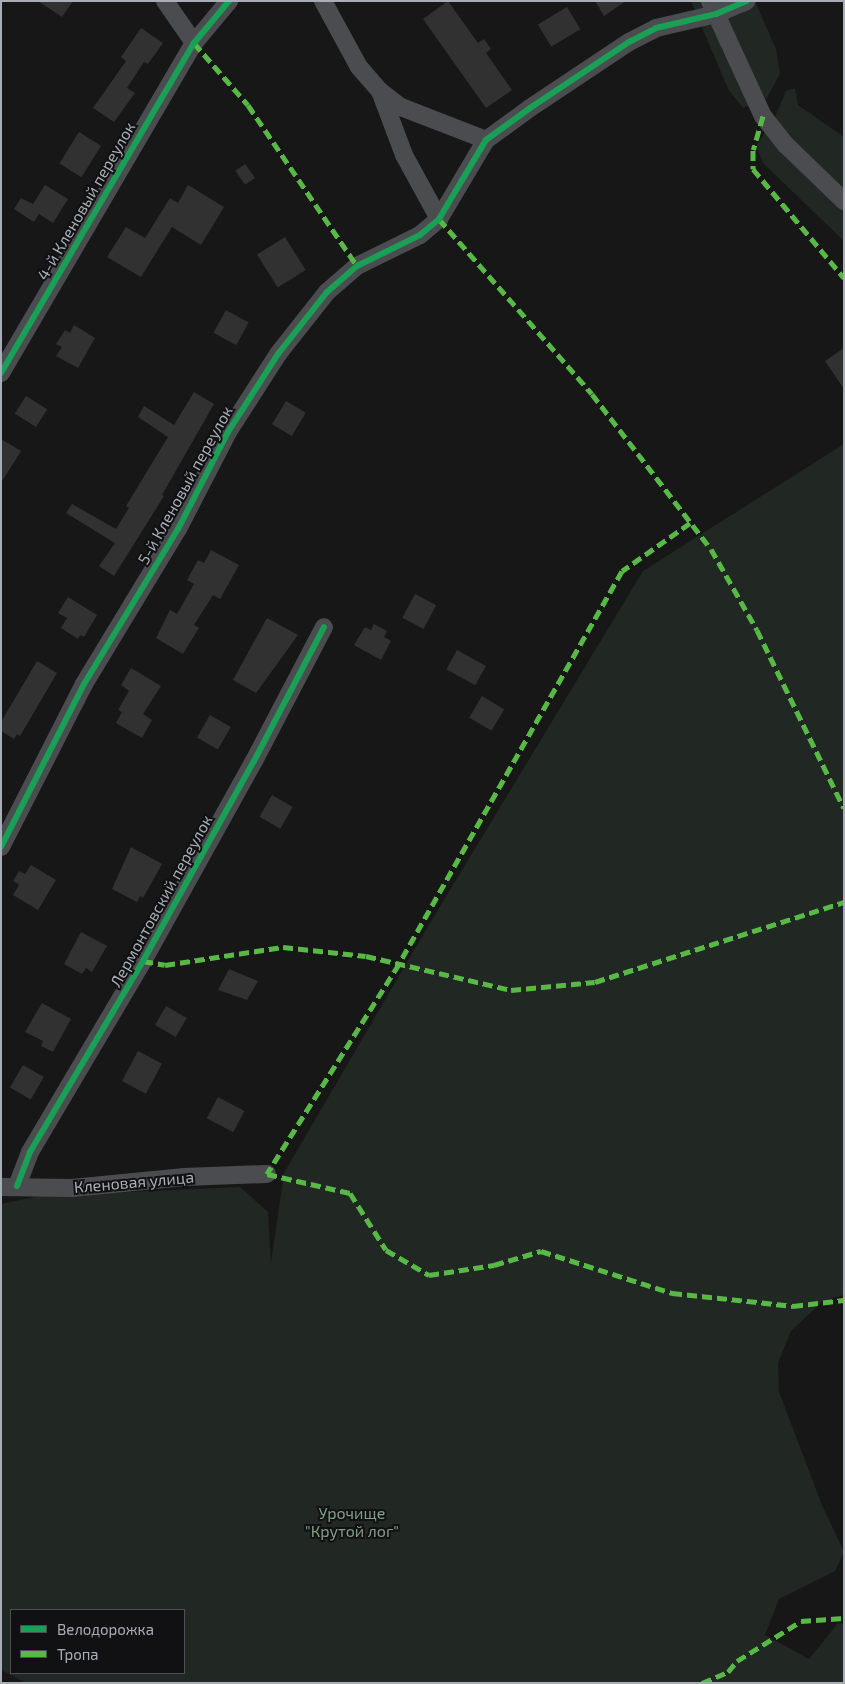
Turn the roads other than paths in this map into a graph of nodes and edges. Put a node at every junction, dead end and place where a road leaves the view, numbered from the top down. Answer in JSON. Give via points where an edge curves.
{"nodes":[{"id":1,"x":166,"y":1,"type":"edge"},
{"id":2,"x":229,"y":1,"type":"edge"},
{"id":3,"x":323,"y":1,"type":"edge"},
{"id":4,"x":746,"y":1,"type":"edge"},
{"id":5,"x":713,"y":8,"type":"edge"},
{"id":6,"x":194,"y":43,"type":"junction"},
{"id":7,"x":379,"y":90,"type":"junction"},
{"id":8,"x":486,"y":140,"type":"junction"},
{"id":9,"x":844,"y":201,"type":"edge"},
{"id":10,"x":439,"y":219,"type":"junction"},
{"id":11,"x":1,"y":373,"type":"edge"},
{"id":12,"x":324,"y":627,"type":"dead end"},
{"id":13,"x":1,"y":846,"type":"edge"},
{"id":14,"x":267,"y":1174,"type":"dead end"},
{"id":15,"x":9,"y":1187,"type":"edge"}],
"edges":[{"from":1,"to":6,"type":"street"},
{"from":2,"to":6,"type":"street","name":"4-й Кленовый переулок"},
{"from":3,"to":7,"type":"street","via":[[359,67]]},
{"from":4,"to":5,"type":"street"},
{"from":5,"to":8,"type":"street","via":[[656,28],[629,42]]},
{"from":5,"to":9,"type":"street","via":[[762,116],[786,145]]},
{"from":6,"to":11,"type":"street","name":"4-й Кленовый переулок"},
{"from":7,"to":8,"type":"street","via":[[401,107]]},
{"from":7,"to":10,"type":"street","via":[[404,155]]},
{"from":8,"to":10,"type":"street","name":"5-й Кленовый переулок"},
{"from":10,"to":13,"type":"street","name":"5-й Кленовый переулок","via":[[420,236],[357,266],[327,292],[278,354],[228,432],[178,529],[84,684]]},
{"from":12,"to":15,"type":"street","name":"Лермонтовский переулок","via":[[144,961]]},
{"from":14,"to":15,"type":"street","name":"Кленовая улица","via":[[184,1177],[72,1188]]}]}
